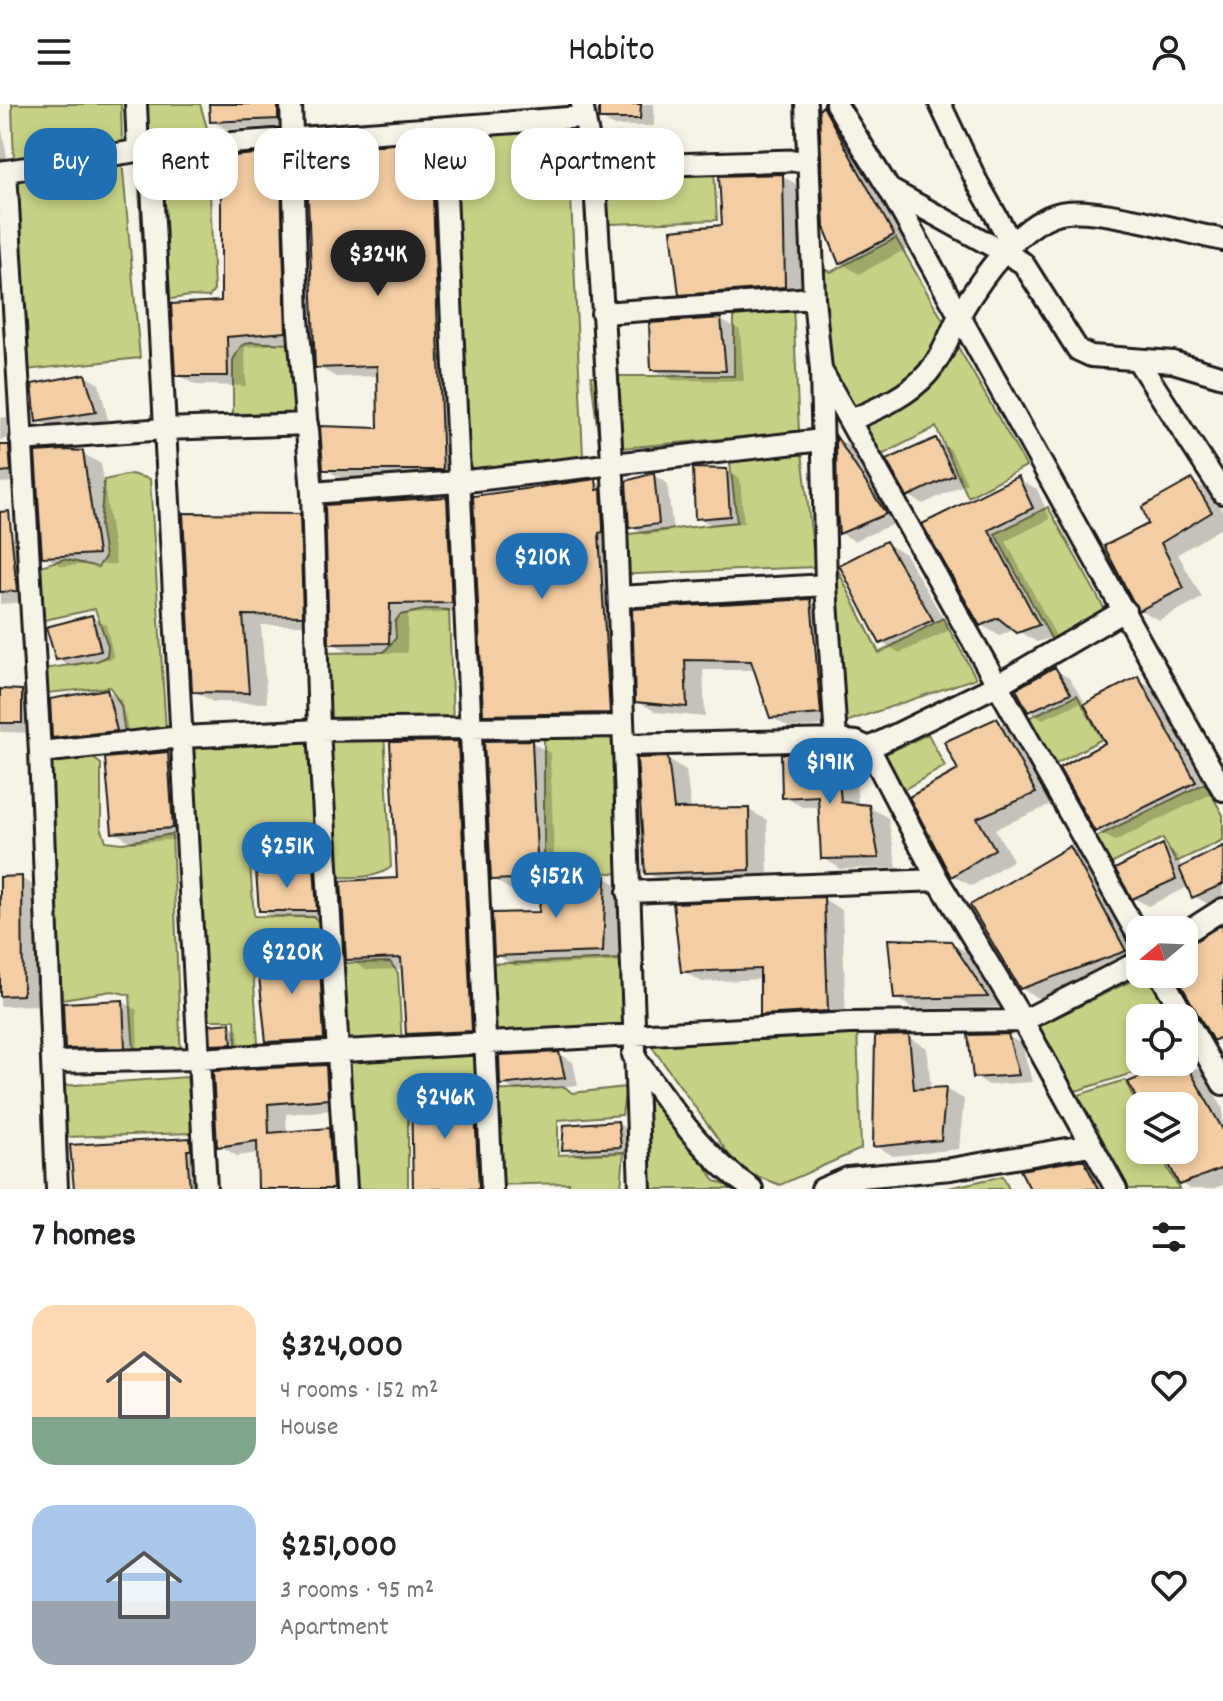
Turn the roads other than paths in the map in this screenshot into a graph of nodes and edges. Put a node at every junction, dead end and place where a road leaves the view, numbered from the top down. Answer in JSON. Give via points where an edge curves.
{"nodes":[{"id":1,"x":136,"y":104,"type":"edge"},
{"id":2,"x":291,"y":104,"type":"edge"},
{"id":3,"x":806,"y":104,"type":"edge"},
{"id":4,"x":836,"y":104,"type":"edge"},
{"id":5,"x":940,"y":104,"type":"edge"},
{"id":6,"x":582,"y":110,"type":"edge"},
{"id":7,"x":140,"y":128,"type":"edge"},
{"id":8,"x":292,"y":128,"type":"edge"},
{"id":9,"x":443,"y":128,"type":"edge"},
{"id":10,"x":133,"y":152,"type":"edge"},
{"id":11,"x":808,"y":160,"type":"junction"},
{"id":12,"x":684,"y":164,"type":"edge"},
{"id":13,"x":3,"y":171,"type":"edge"},
{"id":14,"x":889,"y":189,"type":"junction"},
{"id":15,"x":148,"y":200,"type":"edge"},
{"id":16,"x":295,"y":200,"type":"edge"},
{"id":17,"x":446,"y":200,"type":"edge"},
{"id":18,"x":596,"y":200,"type":"edge"},
{"id":19,"x":1223,"y":240,"type":"edge"},
{"id":20,"x":1007,"y":248,"type":"junction"},
{"id":21,"x":814,"y":298,"type":"junction"},
{"id":22,"x":602,"y":313,"type":"junction"},
{"id":23,"x":959,"y":315,"type":"junction"},
{"id":24,"x":1138,"y":361,"type":"junction"},
{"id":25,"x":821,"y":370,"type":"junction"},
{"id":26,"x":1223,"y":377,"type":"edge"},
{"id":27,"x":851,"y":420,"type":"junction"},
{"id":28,"x":307,"y":424,"type":"junction"},
{"id":29,"x":164,"y":429,"type":"junction"},
{"id":30,"x":21,"y":440,"type":"junction"},
{"id":31,"x":822,"y":440,"type":"junction"},
{"id":32,"x":611,"y":464,"type":"junction"},
{"id":33,"x":458,"y":482,"type":"junction"},
{"id":34,"x":312,"y":493,"type":"junction"},
{"id":35,"x":1223,"y":493,"type":"edge"},
{"id":36,"x":826,"y":585,"type":"junction"},
{"id":37,"x":619,"y":597,"type":"junction"},
{"id":38,"x":1125,"y":610,"type":"junction"},
{"id":39,"x":997,"y":685,"type":"junction"},
{"id":40,"x":319,"y":730,"type":"junction"},
{"id":41,"x":471,"y":731,"type":"junction"},
{"id":42,"x":624,"y":736,"type":"junction"},
{"id":43,"x":182,"y":737,"type":"junction"},
{"id":44,"x":836,"y":740,"type":"junction"},
{"id":45,"x":869,"y":748,"type":"junction"},
{"id":46,"x":40,"y":752,"type":"junction"},
{"id":47,"x":1223,"y":790,"type":"edge"},
{"id":48,"x":938,"y":880,"type":"junction"},
{"id":49,"x":628,"y":892,"type":"junction"},
{"id":50,"x":1223,"y":909,"type":"edge"},
{"id":51,"x":1127,"y":916,"type":"edge"},
{"id":52,"x":1198,"y":925,"type":"edge"},
{"id":53,"x":1126,"y":968,"type":"edge"},
{"id":54,"x":1168,"y":988,"type":"edge"},
{"id":55,"x":1023,"y":1021,"type":"junction"},
{"id":56,"x":484,"y":1043,"type":"junction"},
{"id":57,"x":633,"y":1045,"type":"junction"},
{"id":58,"x":339,"y":1051,"type":"junction"},
{"id":59,"x":198,"y":1059,"type":"junction"},
{"id":60,"x":55,"y":1062,"type":"junction"},
{"id":61,"x":1223,"y":1084,"type":"edge"},
{"id":62,"x":1090,"y":1145,"type":"junction"},
{"id":63,"x":57,"y":1189,"type":"edge"},
{"id":64,"x":206,"y":1189,"type":"edge"},
{"id":65,"x":346,"y":1189,"type":"edge"},
{"id":66,"x":492,"y":1189,"type":"edge"},
{"id":67,"x":640,"y":1189,"type":"edge"},
{"id":68,"x":752,"y":1189,"type":"edge"},
{"id":69,"x":822,"y":1189,"type":"edge"},
{"id":70,"x":1116,"y":1189,"type":"edge"}],
"edges":[{"from":1,"to":7,"type":"street"},
{"from":2,"to":8,"type":"street"},
{"from":3,"to":11,"type":"street"},
{"from":4,"to":14,"type":"street"},
{"from":5,"to":20,"type":"street"},
{"from":6,"to":9,"type":"street"},
{"from":10,"to":13,"type":"street"},
{"from":11,"to":12,"type":"street"},
{"from":11,"to":21,"type":"street"},
{"from":13,"to":30,"type":"street"},
{"from":14,"to":20,"type":"street"},
{"from":14,"to":23,"type":"street"},
{"from":15,"to":29,"type":"street"},
{"from":16,"to":28,"type":"street"},
{"from":17,"to":33,"type":"street"},
{"from":18,"to":22,"type":"street"},
{"from":19,"to":20,"type":"street","via":[[1079,211],[1050,216]]},
{"from":20,"to":23,"type":"street"},
{"from":20,"to":24,"type":"street","via":[[1030,270],[1078,350]]},
{"from":21,"to":22,"type":"street"},
{"from":21,"to":25,"type":"street"},
{"from":22,"to":32,"type":"street"},
{"from":23,"to":27,"type":"street","via":[[946,349],[925,376],[896,399]]},
{"from":23,"to":38,"type":"street"},
{"from":24,"to":26,"type":"street","via":[[1173,362]]},
{"from":24,"to":35,"type":"street"},
{"from":25,"to":27,"type":"street"},
{"from":25,"to":31,"type":"street"},
{"from":27,"to":39,"type":"street"},
{"from":28,"to":29,"type":"street"},
{"from":28,"to":34,"type":"street"},
{"from":29,"to":30,"type":"street"},
{"from":29,"to":43,"type":"street"},
{"from":30,"to":46,"type":"street"},
{"from":31,"to":32,"type":"street"},
{"from":31,"to":36,"type":"street"},
{"from":32,"to":33,"type":"street"},
{"from":32,"to":37,"type":"street"},
{"from":33,"to":34,"type":"street"},
{"from":33,"to":41,"type":"street"},
{"from":34,"to":40,"type":"street"},
{"from":36,"to":37,"type":"street"},
{"from":36,"to":44,"type":"street"},
{"from":37,"to":42,"type":"street"},
{"from":38,"to":39,"type":"street"},
{"from":38,"to":47,"type":"street"},
{"from":39,"to":45,"type":"street"},
{"from":39,"to":51,"type":"street"},
{"from":40,"to":41,"type":"street"},
{"from":40,"to":43,"type":"street"},
{"from":40,"to":58,"type":"street"},
{"from":41,"to":42,"type":"street"},
{"from":41,"to":56,"type":"street"},
{"from":42,"to":44,"type":"street"},
{"from":42,"to":49,"type":"street"},
{"from":43,"to":46,"type":"street"},
{"from":43,"to":59,"type":"street"},
{"from":44,"to":45,"type":"street"},
{"from":45,"to":48,"type":"street"},
{"from":46,"to":60,"type":"street"},
{"from":48,"to":49,"type":"street"},
{"from":48,"to":55,"type":"street"},
{"from":49,"to":57,"type":"street"},
{"from":50,"to":52,"type":"street"},
{"from":53,"to":55,"type":"street"},
{"from":54,"to":61,"type":"street"},
{"from":55,"to":57,"type":"street","via":[[850,1023]]},
{"from":55,"to":62,"type":"street"},
{"from":56,"to":57,"type":"street"},
{"from":56,"to":58,"type":"street"},
{"from":56,"to":66,"type":"street"},
{"from":57,"to":67,"type":"street"},
{"from":57,"to":68,"type":"street","via":[[690,1134]]},
{"from":58,"to":59,"type":"street"},
{"from":58,"to":65,"type":"street"},
{"from":59,"to":60,"type":"street"},
{"from":59,"to":64,"type":"street"},
{"from":60,"to":63,"type":"street"},
{"from":62,"to":69,"type":"street","via":[[951,1169],[848,1178]]},
{"from":62,"to":70,"type":"street"}]}
